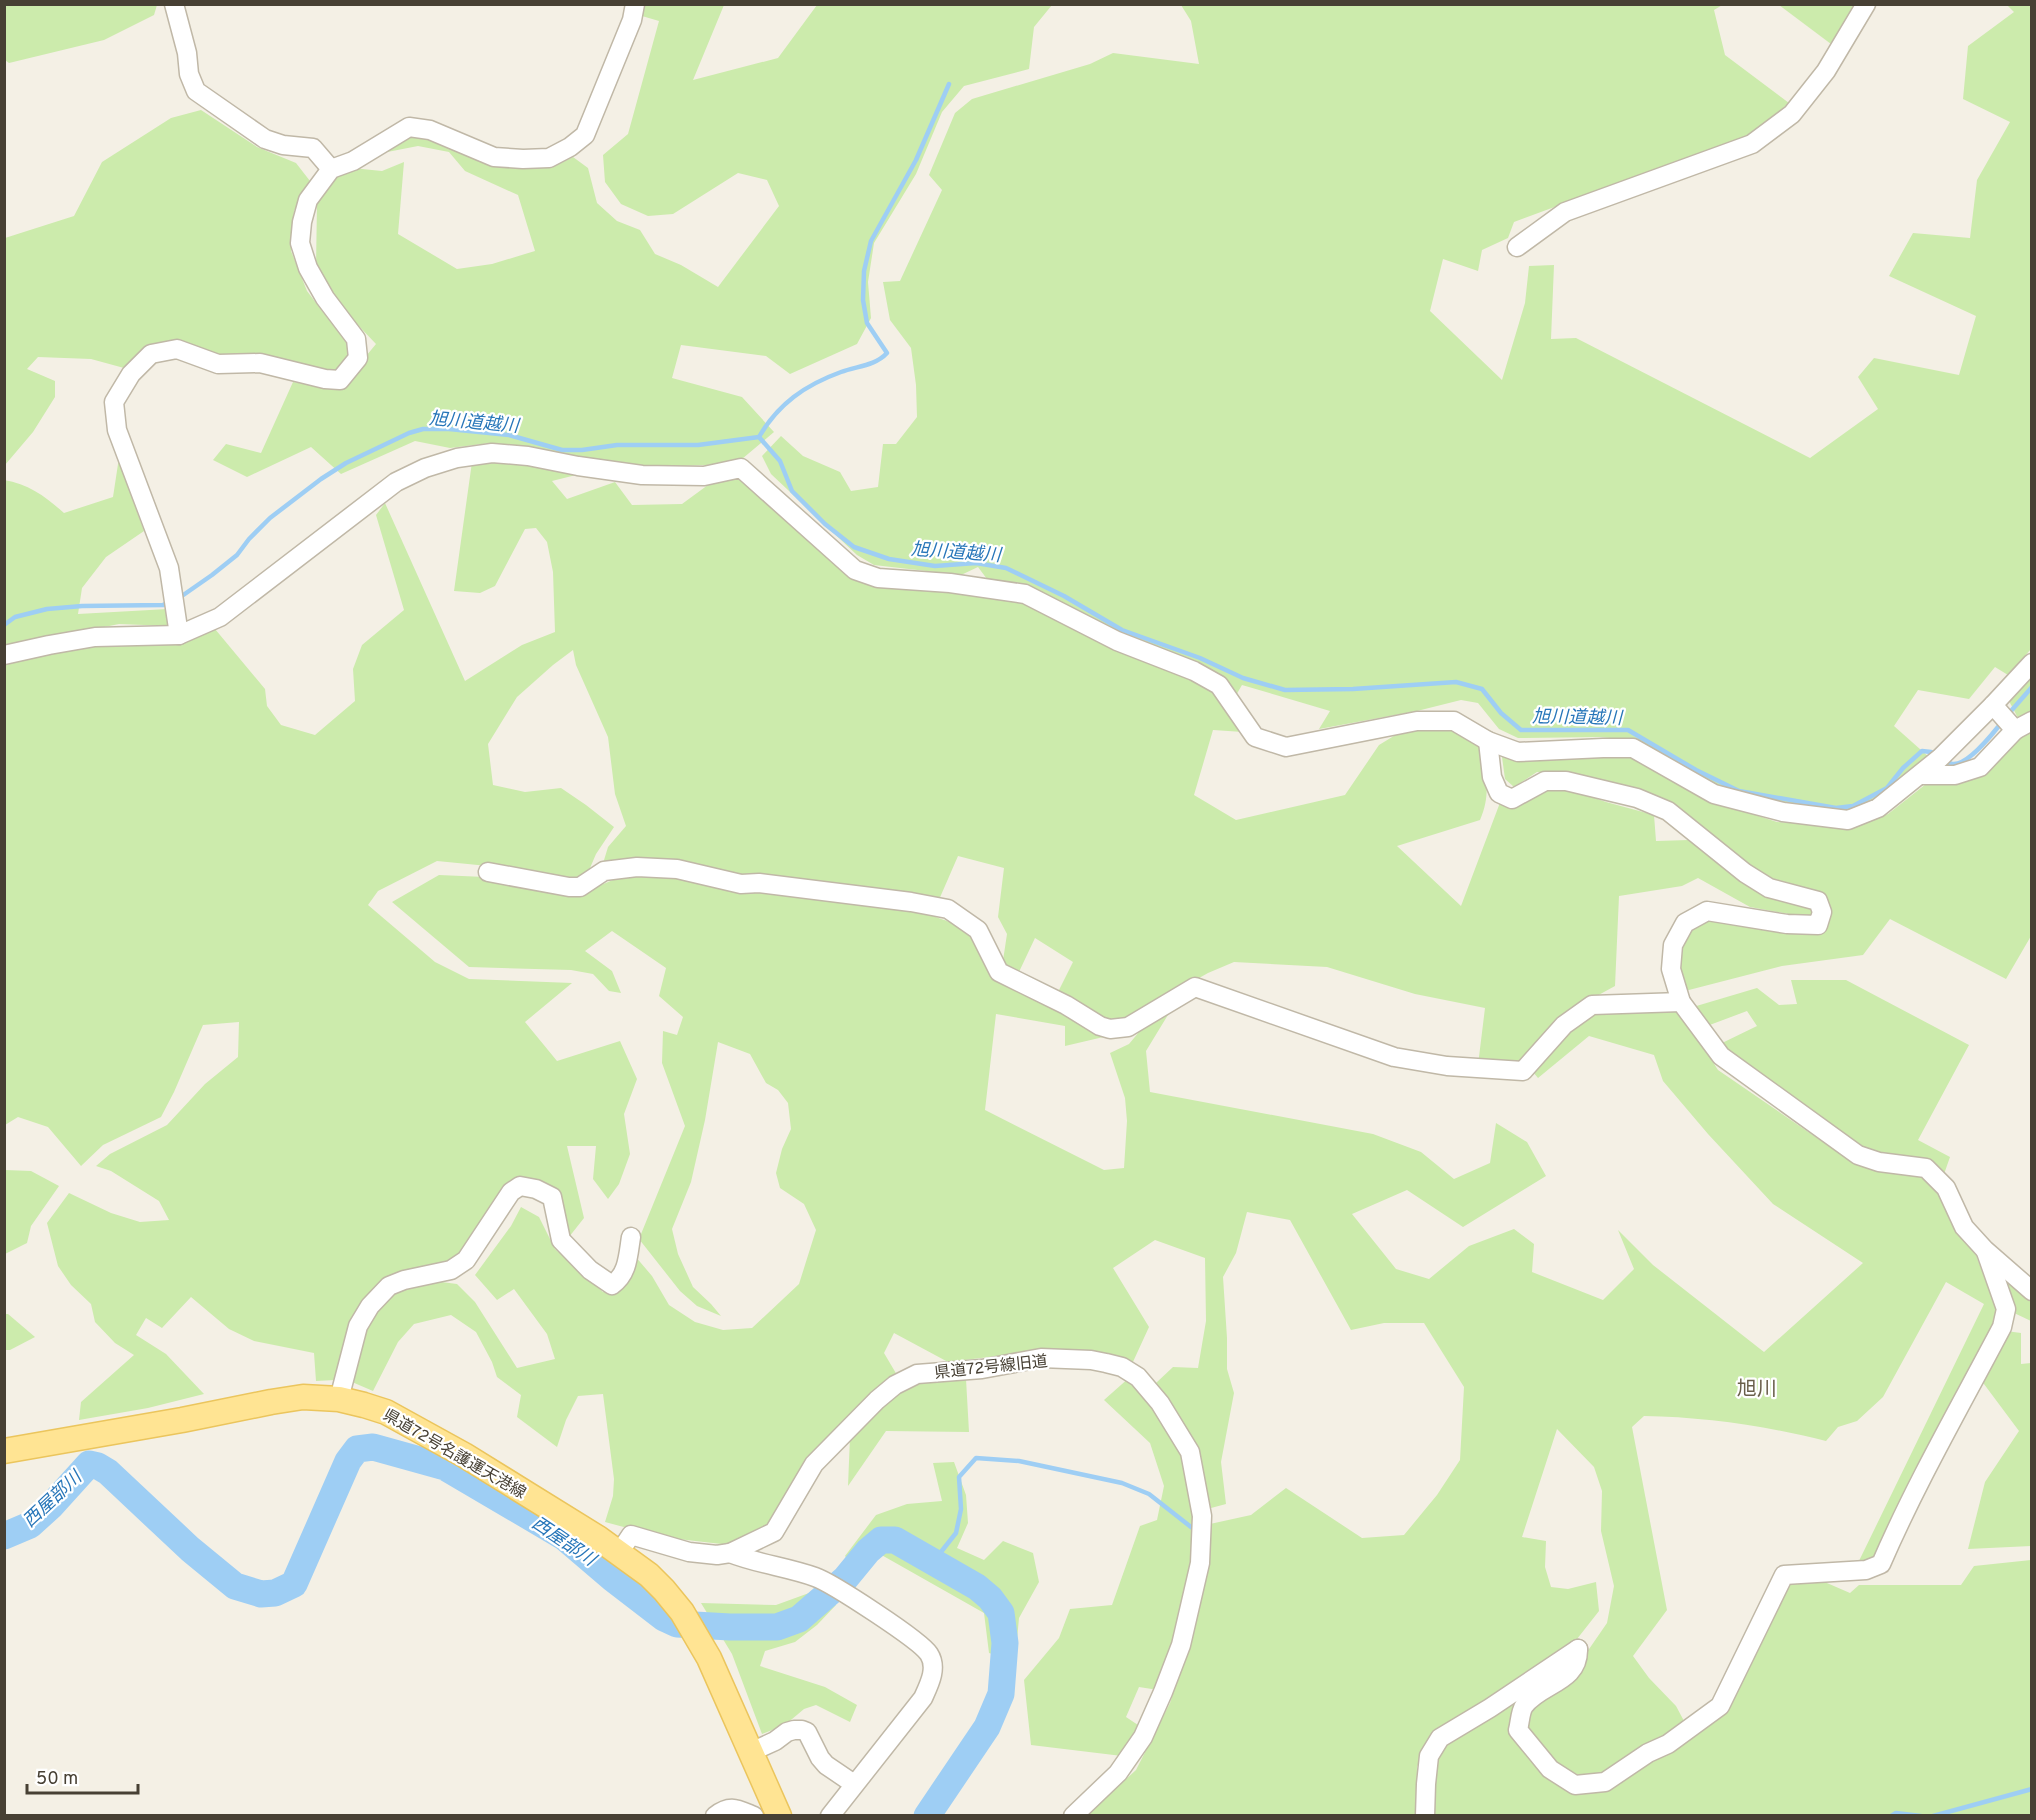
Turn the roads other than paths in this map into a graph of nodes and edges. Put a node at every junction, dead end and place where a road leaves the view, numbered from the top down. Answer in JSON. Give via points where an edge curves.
{"nodes":[{"id":1,"x":174,"y":4,"type":"edge"},
{"id":2,"x":635,"y":4,"type":"edge"},
{"id":3,"x":1866,"y":4,"type":"edge"},
{"id":4,"x":332,"y":169,"type":"junction"},
{"id":5,"x":1517,"y":247,"type":"dead end"},
{"id":6,"x":179,"y":635,"type":"junction"},
{"id":7,"x":4,"y":655,"type":"edge"},
{"id":8,"x":2031,"y":663,"type":"edge"},
{"id":9,"x":1994,"y":705,"type":"junction"},
{"id":10,"x":2023,"y":726,"type":"edge"},
{"id":11,"x":1488,"y":741,"type":"junction"},
{"id":12,"x":1921,"y":775,"type":"junction"},
{"id":13,"x":488,"y":872,"type":"dead end"},
{"id":14,"x":1681,"y":1002,"type":"junction"},
{"id":15,"x":631,"y":1237,"type":"dead end"},
{"id":16,"x":1985,"y":1250,"type":"junction"},
{"id":17,"x":2031,"y":1291,"type":"edge"},
{"id":18,"x":339,"y":1399,"type":"junction"},
{"id":19,"x":4,"y":1451,"type":"edge"},
{"id":20,"x":619,"y":1553,"type":"junction"},
{"id":21,"x":730,"y":1553,"type":"junction"},
{"id":22,"x":751,"y":1752,"type":"junction"},
{"id":23,"x":854,"y":1784,"type":"junction"},
{"id":24,"x":778,"y":1813,"type":"edge"},
{"id":25,"x":715,"y":1815,"type":"edge"},
{"id":26,"x":753,"y":1815,"type":"edge"},
{"id":27,"x":830,"y":1815,"type":"edge"},
{"id":28,"x":1073,"y":1815,"type":"edge"},
{"id":29,"x":1425,"y":1815,"type":"edge"}],
"edges":[{"from":1,"to":4,"type":"street","via":[[196,91],[265,139],[313,148]]},
{"from":2,"to":4,"type":"street","via":[[585,135],[570,147],[549,158],[494,156],[430,130],[409,127],[353,161]]},
{"from":3,"to":5,"type":"street","via":[[1826,71],[1792,114],[1752,144],[1565,212]]},
{"from":4,"to":6,"type":"street","via":[[308,200],[300,243],[325,298],[356,339],[358,358],[340,380],[260,363],[218,364],[177,349],[151,354],[131,374],[114,402],[117,430],[169,568]]},
{"from":6,"to":7,"type":"street","via":[[95,637]]},
{"from":6,"to":11,"type":"street","via":[[220,617],[396,482],[457,458],[492,453],[528,456],[642,475],[705,476],[741,468],[855,570],[878,578],[1025,594],[1117,641],[1219,685],[1255,737],[1286,747],[1417,721],[1454,721]]},
{"from":8,"to":9,"type":"street"},
{"from":9,"to":10,"type":"street"},
{"from":9,"to":12,"type":"street"},
{"from":10,"to":12,"type":"street","via":[[1980,767],[1955,775]]},
{"from":11,"to":12,"type":"street","via":[[1518,752],[1633,748],[1714,794],[1783,812],[1848,820],[1878,808]]},
{"from":11,"to":14,"type":"street","via":[[1492,777],[1499,793],[1512,799],[1545,782],[1566,781],[1637,798],[1668,812],[1769,888],[1818,901],[1822,912],[1818,925],[1707,911],[1684,923],[1673,945],[1671,969]]},
{"from":13,"to":14,"type":"street","via":[[569,887],[580,886],[604,871],[637,867],[677,869],[741,884],[759,883],[948,909],[978,930],[999,972],[1100,1026],[1128,1027],[1195,987],[1394,1057],[1447,1066],[1523,1071],[1564,1025],[1592,1005]]},
{"from":14,"to":16,"type":"street","via":[[1721,1056],[1858,1155],[1926,1168],[1946,1188],[1964,1227]]},
{"from":15,"to":18,"type":"street","via":[[626,1267],[621,1279],[612,1285],[590,1270],[561,1240],[552,1197],[520,1186],[511,1192],[466,1260],[451,1270],[389,1286],[370,1306],[358,1326]]},
{"from":16,"to":17,"type":"street"},
{"from":16,"to":29,"type":"street","via":[[2006,1309],[2002,1327],[1881,1564],[1866,1570],[1784,1575],[1720,1706],[1668,1744],[1605,1782],[1575,1785],[1550,1769],[1518,1730],[1524,1707],[1568,1676],[1579,1658],[1578,1649],[1440,1738],[1429,1756]]},
{"from":18,"to":19,"type":"main road","name":"県道72号名護運天港線","via":[[303,1397]]},
{"from":18,"to":20,"type":"main road","name":"県道72号名護運天港線","via":[[386,1412],[414,1427]]},
{"from":20,"to":21,"type":"street","name":"県道72号線旧道","via":[[631,1535],[689,1552]]},
{"from":20,"to":22,"type":"main road","name":"県道72号名護運天港線","via":[[664,1590],[682,1612],[709,1658]]},
{"from":21,"to":23,"type":"street","via":[[816,1577],[929,1654],[933,1666],[923,1698]]},
{"from":21,"to":28,"type":"street","name":"県道72号線旧道","via":[[774,1532],[813,1464],[877,1400],[917,1374],[981,1369],[1041,1358],[1091,1360],[1122,1367],[1138,1377],[1160,1402],[1190,1452],[1202,1516],[1200,1563],[1181,1645],[1143,1737],[1118,1773]]},
{"from":22,"to":23,"type":"street","via":[[787,1732],[802,1730],[826,1765]]},
{"from":22,"to":24,"type":"main road","name":"県道72号名護運天港線"},
{"from":23,"to":27,"type":"street"},
{"from":25,"to":26,"type":"street","via":[[732,1808]]}]}
